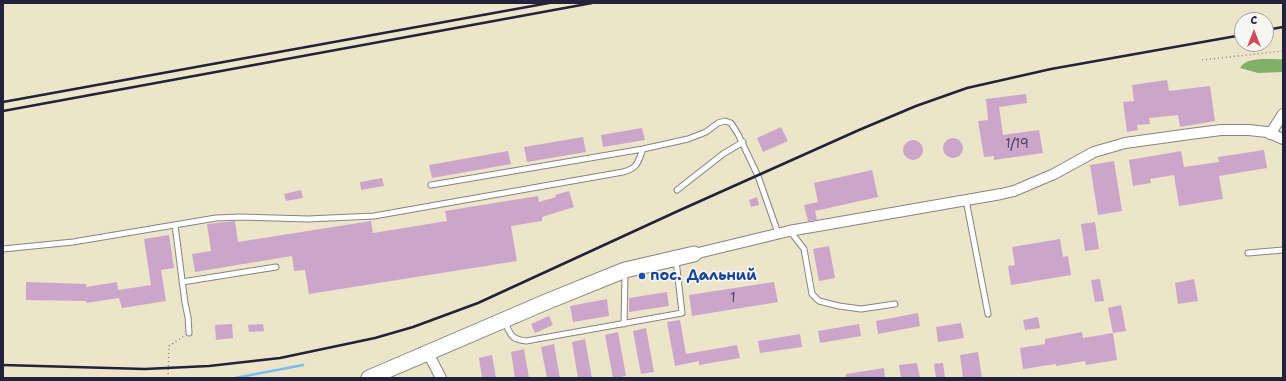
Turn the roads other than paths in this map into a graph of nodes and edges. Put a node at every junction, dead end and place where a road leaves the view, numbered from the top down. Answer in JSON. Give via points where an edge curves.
{"nodes":[{"id":1,"x":1283,"y":114,"type":"edge"},
{"id":2,"x":1270,"y":134,"type":"junction"},
{"id":3,"x":1283,"y":138,"type":"edge"},
{"id":4,"x":742,"y":142,"type":"junction"},
{"id":5,"x":643,"y":149,"type":"junction"},
{"id":6,"x":431,"y":185,"type":"dead end"},
{"id":7,"x":677,"y":190,"type":"dead end"},
{"id":8,"x":966,"y":200,"type":"junction"},
{"id":9,"x":175,"y":225,"type":"junction"},
{"id":10,"x":789,"y":231,"type":"junction"},
{"id":11,"x":778,"y":233,"type":"junction"},
{"id":12,"x":3,"y":250,"type":"edge"},
{"id":13,"x":1283,"y":250,"type":"edge"},
{"id":14,"x":1248,"y":253,"type":"dead end"},
{"id":15,"x":694,"y":254,"type":"joint"},
{"id":16,"x":676,"y":259,"type":"junction"},
{"id":17,"x":276,"y":267,"type":"dead end"},
{"id":18,"x":625,"y":270,"type":"junction"},
{"id":19,"x":182,"y":282,"type":"junction"},
{"id":20,"x":895,"y":304,"type":"dead end"},
{"id":21,"x":988,"y":314,"type":"dead end"},
{"id":22,"x":504,"y":320,"type":"junction"},
{"id":23,"x":624,"y":324,"type":"junction"},
{"id":24,"x":189,"y":333,"type":"road end"},
{"id":25,"x":428,"y":353,"type":"junction"},
{"id":26,"x":369,"y":378,"type":"edge"},
{"id":27,"x":440,"y":378,"type":"edge"}],
"edges":[{"from":1,"to":2,"type":"street"},
{"from":2,"to":3,"type":"street"},
{"from":2,"to":8,"type":"street","via":[[1249,130],[1221,130],[1125,143],[1094,152],[1060,171],[1014,191]]},
{"from":4,"to":5,"type":"lane","via":[[731,123],[725,122],[688,138]]},
{"from":4,"to":7,"type":"lane"},
{"from":4,"to":11,"type":"lane","via":[[758,176]]},
{"from":5,"to":6,"type":"lane"},
{"from":5,"to":9,"type":"lane","via":[[632,170],[374,216],[216,218]]},
{"from":8,"to":10,"type":"street"},
{"from":8,"to":21,"type":"lane"},
{"from":9,"to":12,"type":"lane","via":[[73,242]]},
{"from":9,"to":19,"type":"lane"},
{"from":10,"to":11,"type":"street"},
{"from":10,"to":20,"type":"lane","via":[[804,249],[812,294],[819,301],[861,309]]},
{"from":11,"to":15,"type":"street"},
{"from":13,"to":14,"type":"lane"},
{"from":15,"to":16,"type":"street"},
{"from":16,"to":18,"type":"street"},
{"from":16,"to":23,"type":"lane","via":[[682,313]]},
{"from":17,"to":19,"type":"lane"},
{"from":18,"to":22,"type":"street"},
{"from":18,"to":23,"type":"lane"},
{"from":19,"to":24,"type":"lane"},
{"from":22,"to":23,"type":"lane","via":[[511,336],[526,341]]},
{"from":22,"to":25,"type":"street"},
{"from":25,"to":26,"type":"street"},
{"from":25,"to":27,"type":"street"}]}
